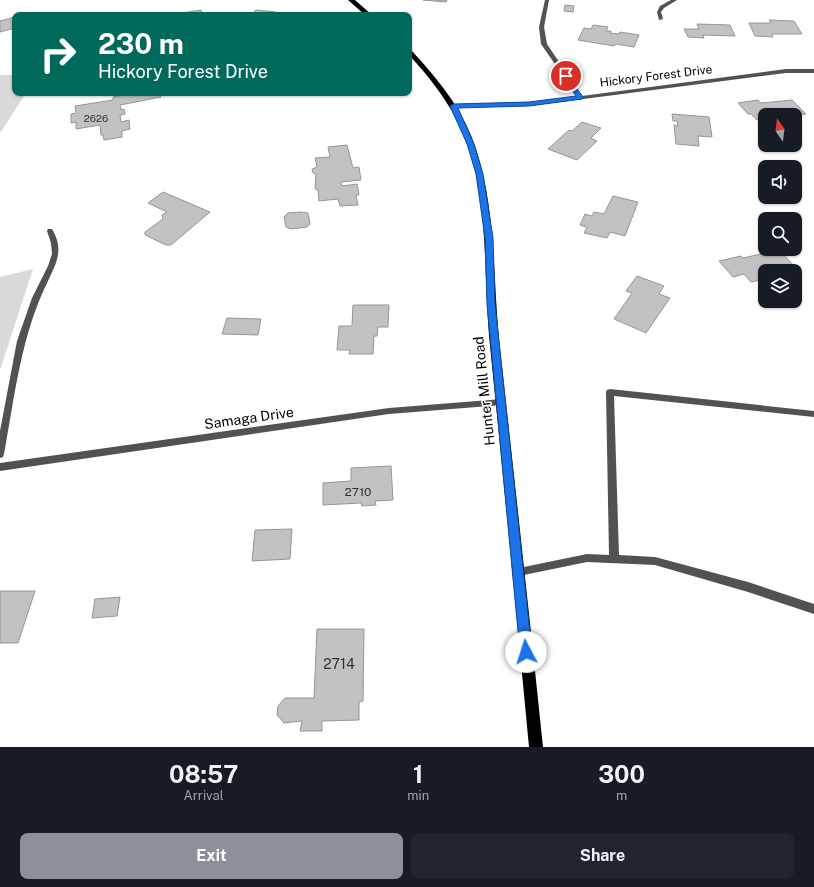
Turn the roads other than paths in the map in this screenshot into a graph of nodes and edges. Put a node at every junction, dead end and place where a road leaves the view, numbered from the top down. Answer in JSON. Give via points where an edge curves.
{"nodes":[{"id":1,"x":351,"y":0,"type":"edge"},
{"id":2,"x":547,"y":0,"type":"edge"},
{"id":3,"x":675,"y":0,"type":"edge"},
{"id":4,"x":365,"y":12,"type":"edge"},
{"id":5,"x":661,"y":19,"type":"dead end"},
{"id":6,"x":412,"y":55,"type":"edge"},
{"id":7,"x":814,"y":71,"type":"edge"},
{"id":8,"x":580,"y":97,"type":"junction"},
{"id":9,"x":454,"y":106,"type":"junction"},
{"id":10,"x":50,"y":231,"type":"dead end"},
{"id":11,"x":502,"y":402,"type":"junction"},
{"id":12,"x":814,"y":414,"type":"edge"},
{"id":13,"x":0,"y":454,"type":"edge"},
{"id":14,"x":0,"y":467,"type":"edge"},
{"id":15,"x":614,"y":559,"type":"junction"},
{"id":16,"x":519,"y":572,"type":"junction"},
{"id":17,"x":814,"y":609,"type":"edge"},
{"id":18,"x":536,"y":747,"type":"edge"}],
"edges":[{"from":1,"to":4,"type":"main road"},
{"from":2,"to":8,"type":"street","via":[[541,25],[544,44]]},
{"from":3,"to":5,"type":"street","via":[[662,7],[659,12]]},
{"from":6,"to":9,"type":"main road","name":"Hunter Mill Road"},
{"from":7,"to":8,"type":"street","name":"Hickory Forest Drive","via":[[786,71]]},
{"from":8,"to":9,"type":"street","name":"Hickory Forest Drive","via":[[529,104]]},
{"from":9,"to":11,"type":"main road","name":"Hunter Mill Road","via":[[471,144],[479,174],[489,238],[491,304]]},
{"from":10,"to":13,"type":"street","via":[[54,237],[56,250],[54,265],[37,293],[26,320],[9,396]]},
{"from":11,"to":14,"type":"street","name":"Samaga Drive","via":[[389,411]]},
{"from":11,"to":16,"type":"main road","name":"Hunter Mill Road"},
{"from":12,"to":15,"type":"street","via":[[610,392]]},
{"from":15,"to":16,"type":"street","via":[[587,558]]},
{"from":15,"to":17,"type":"street","via":[[655,561]]},
{"from":16,"to":18,"type":"main road","name":"Hunter Mill Road"}]}
